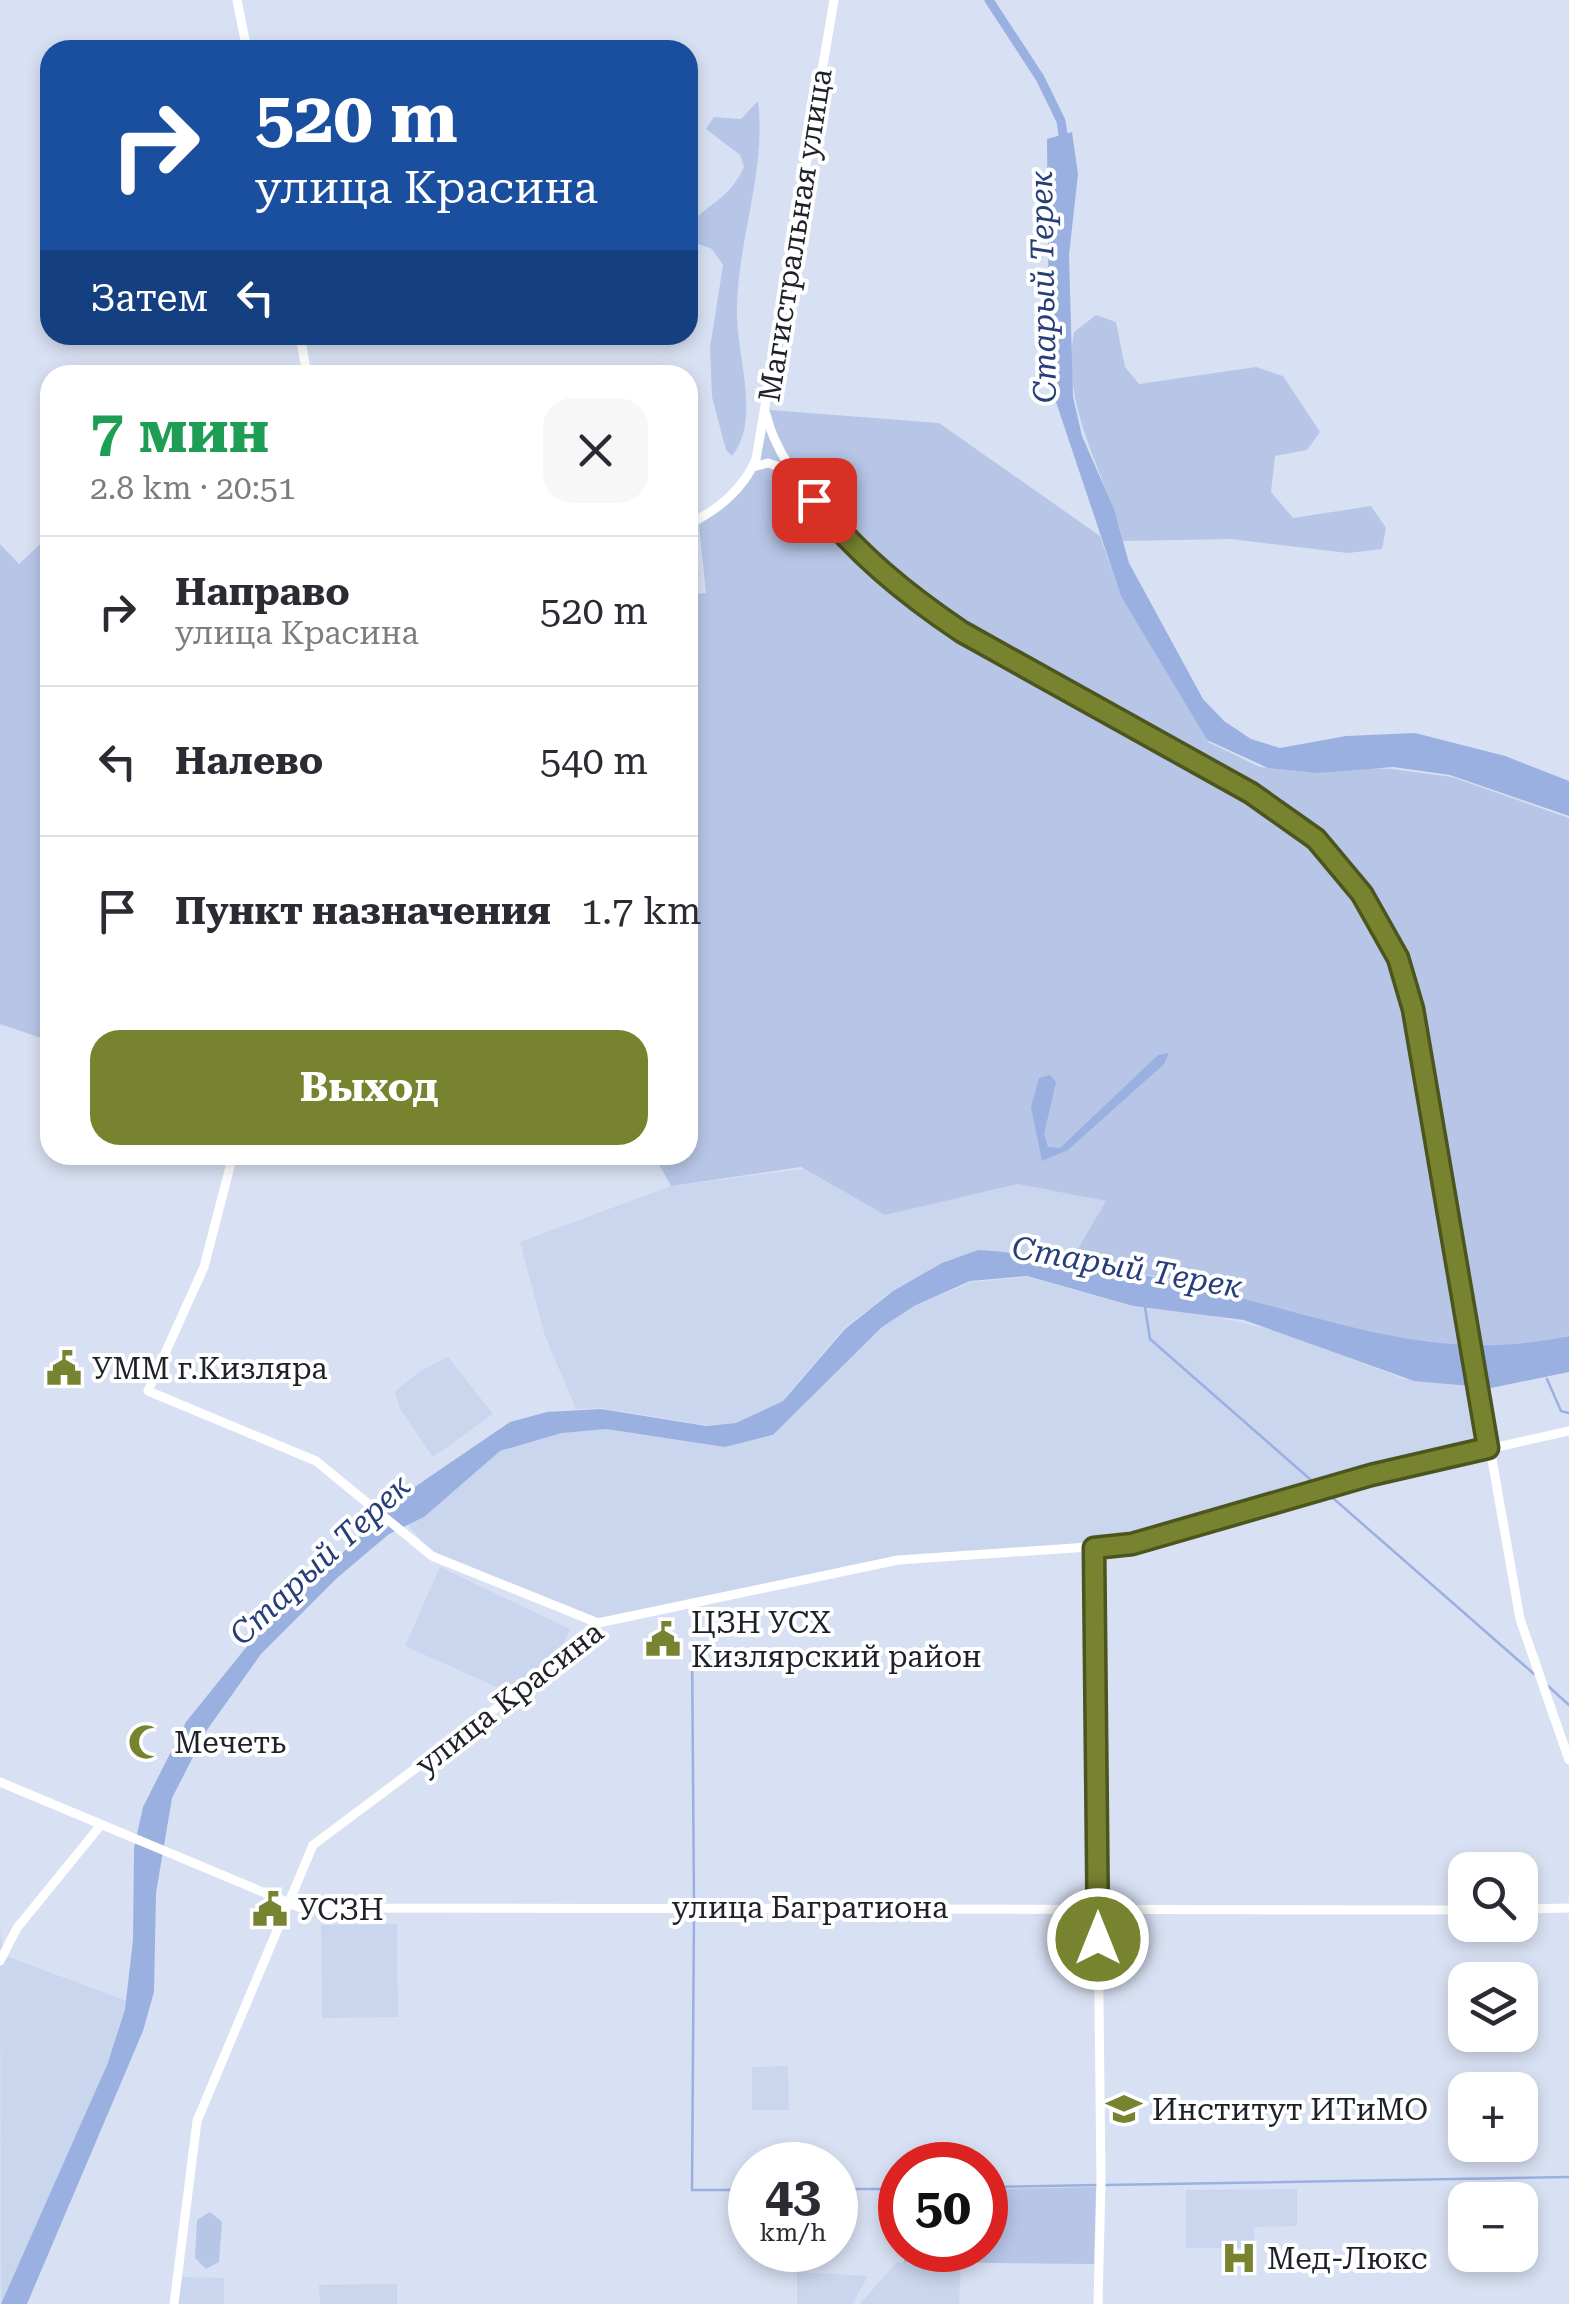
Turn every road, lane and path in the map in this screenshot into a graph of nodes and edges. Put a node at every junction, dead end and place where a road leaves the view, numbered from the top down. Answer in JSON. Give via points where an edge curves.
{"nodes":[{"id":1,"x":238,"y":0,"type":"edge"},
{"id":2,"x":834,"y":0,"type":"edge"},
{"id":3,"x":245,"y":40,"type":"edge"},
{"id":4,"x":766,"y":414,"type":"junction"},
{"id":5,"x":753,"y":467,"type":"junction"},
{"id":6,"x":792,"y":472,"type":"junction"},
{"id":7,"x":698,"y":517,"type":"edge"},
{"id":8,"x":230,"y":1165,"type":"edge"},
{"id":9,"x":1569,"y":1431,"type":"edge"},
{"id":10,"x":1488,"y":1448,"type":"junction"},
{"id":11,"x":1094,"y":1548,"type":"junction"},
{"id":12,"x":598,"y":1623,"type":"junction"},
{"id":13,"x":1569,"y":1760,"type":"edge"},
{"id":14,"x":0,"y":1782,"type":"edge"},
{"id":15,"x":100,"y":1826,"type":"junction"},
{"id":16,"x":289,"y":1903,"type":"junction"},
{"id":17,"x":1097,"y":1908,"type":"junction"},
{"id":18,"x":1569,"y":1908,"type":"edge"},
{"id":19,"x":1538,"y":1909,"type":"edge"},
{"id":20,"x":1448,"y":1910,"type":"edge"},
{"id":21,"x":0,"y":1961,"type":"edge"},
{"id":22,"x":174,"y":2304,"type":"edge"},
{"id":23,"x":1098,"y":2304,"type":"edge"}],
"edges":[{"from":1,"to":3,"type":"street"},
{"from":2,"to":4,"type":"street","name":"Магистральная улица"},
{"from":4,"to":5,"type":"street"},
{"from":4,"to":6,"type":"street","name":"Магистральная улица"},
{"from":5,"to":6,"type":"street"},
{"from":5,"to":7,"type":"street","via":[[718,506]]},
{"from":6,"to":10,"type":"street","name":"Магистральная улица","via":[[858,552],[919,604],[1251,793],[1316,839],[1348,872],[1407,983]]},
{"from":8,"to":12,"type":"street","via":[[204,1268],[148,1391],[316,1460],[432,1556]]},
{"from":9,"to":10,"type":"street","name":"улица Красина"},
{"from":10,"to":11,"type":"street","name":"улица Красина","via":[[1132,1544]]},
{"from":10,"to":13,"type":"street","name":"Магистральная улица","via":[[1520,1619]]},
{"from":11,"to":12,"type":"street","name":"улица Красина","via":[[898,1560]]},
{"from":11,"to":17,"type":"street"},
{"from":12,"to":16,"type":"street","name":"улица Красина","via":[[313,1846]]},
{"from":14,"to":15,"type":"street"},
{"from":15,"to":16,"type":"street","name":"улица Багратиона"},
{"from":15,"to":21,"type":"street","via":[[17,1928]]},
{"from":16,"to":17,"type":"street","name":"улица Багратиона","via":[[401,1911]]},
{"from":16,"to":22,"type":"street","via":[[197,2121]]},
{"from":17,"to":20,"type":"street","name":"улица Багратиона"},
{"from":17,"to":23,"type":"street"},
{"from":18,"to":19,"type":"street"}]}
